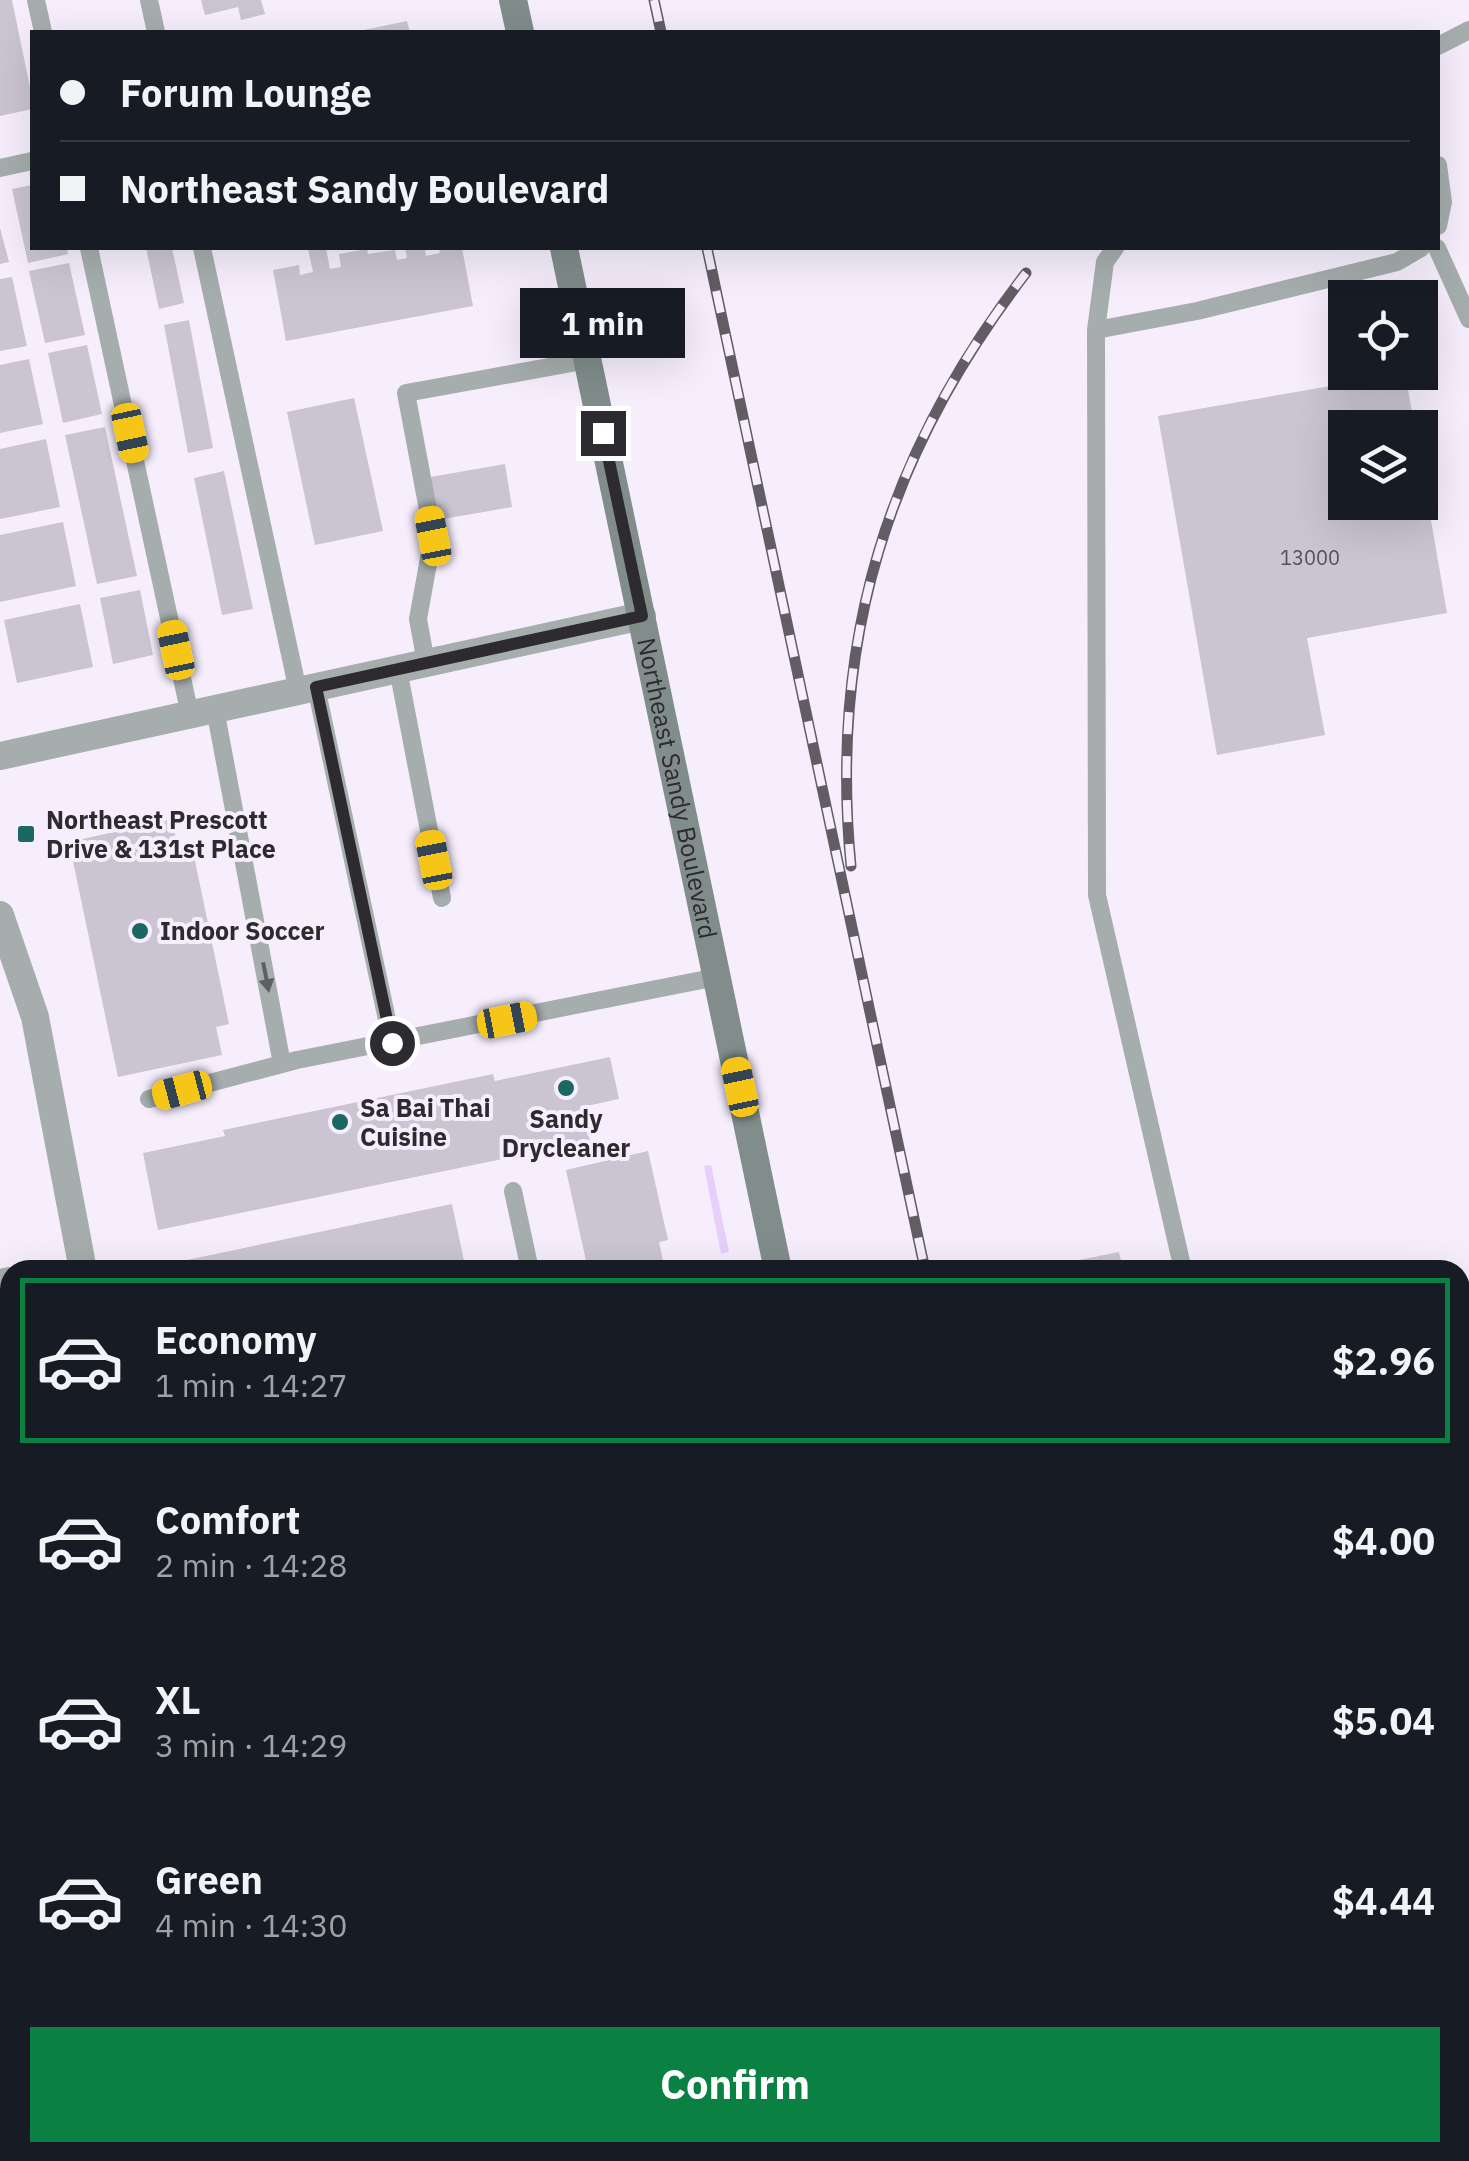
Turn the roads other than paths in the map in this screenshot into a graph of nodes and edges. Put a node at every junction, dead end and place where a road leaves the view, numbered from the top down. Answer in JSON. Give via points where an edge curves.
{"nodes":[{"id":1,"x":36,"y":0,"type":"edge"},
{"id":2,"x":149,"y":0,"type":"edge"},
{"id":3,"x":513,"y":0,"type":"edge"},
{"id":4,"x":43,"y":30,"type":"edge"},
{"id":5,"x":156,"y":30,"type":"edge"},
{"id":6,"x":520,"y":30,"type":"edge"},
{"id":7,"x":1469,"y":30,"type":"edge"},
{"id":8,"x":1440,"y":45,"type":"edge"},
{"id":9,"x":30,"y":160,"type":"edge"},
{"id":10,"x":0,"y":168,"type":"edge"},
{"id":11,"x":1440,"y":177,"type":"edge"},
{"id":12,"x":1440,"y":218,"type":"edge"},
{"id":13,"x":90,"y":250,"type":"edge"},
{"id":14,"x":202,"y":250,"type":"edge"},
{"id":15,"x":564,"y":250,"type":"edge"},
{"id":16,"x":1114,"y":250,"type":"edge"},
{"id":17,"x":1418,"y":250,"type":"edge"},
{"id":18,"x":1439,"y":250,"type":"edge"},
{"id":19,"x":1469,"y":319,"type":"edge"},
{"id":20,"x":1096,"y":330,"type":"junction"},
{"id":21,"x":588,"y":360,"type":"junction"},
{"id":22,"x":642,"y":616,"type":"junction"},
{"id":23,"x":426,"y":663,"type":"junction"},
{"id":24,"x":398,"y":669,"type":"junction"},
{"id":25,"x":307,"y":689,"type":"junction"},
{"id":26,"x":203,"y":712,"type":"junction"},
{"id":27,"x":0,"y":756,"type":"edge"},
{"id":28,"x":442,"y":898,"type":"dead end"},
{"id":29,"x":0,"y":915,"type":"edge"},
{"id":30,"x":717,"y":978,"type":"junction"},
{"id":31,"x":392,"y":1043,"type":"junction"},
{"id":32,"x":282,"y":1064,"type":"junction"},
{"id":33,"x":149,"y":1099,"type":"dead end"},
{"id":34,"x":513,"y":1191,"type":"dead end"},
{"id":35,"x":76,"y":1260,"type":"edge"},
{"id":36,"x":528,"y":1260,"type":"edge"},
{"id":37,"x":776,"y":1260,"type":"edge"},
{"id":38,"x":1181,"y":1260,"type":"edge"}],
"edges":[{"from":1,"to":4,"type":"lane"},
{"from":2,"to":5,"type":"lane"},
{"from":3,"to":6,"type":"main road"},
{"from":7,"to":8,"type":"lane"},
{"from":9,"to":10,"type":"lane"},
{"from":11,"to":12,"type":"lane"},
{"from":13,"to":26,"type":"lane"},
{"from":14,"to":25,"type":"lane"},
{"from":15,"to":21,"type":"main road","name":"Northeast Sandy Boulevard"},
{"from":16,"to":20,"type":"lane"},
{"from":17,"to":20,"type":"lane","via":[[1397,262]]},
{"from":18,"to":19,"type":"lane"},
{"from":20,"to":38,"type":"lane","via":[[1097,895]]},
{"from":21,"to":22,"type":"main road","name":"Northeast Sandy Boulevard"},
{"from":21,"to":23,"type":"lane","via":[[406,392],[433,536],[418,619]]},
{"from":22,"to":23,"type":"street"},
{"from":22,"to":30,"type":"main road","name":"Northeast Sandy Boulevard"},
{"from":23,"to":24,"type":"street"},
{"from":24,"to":25,"type":"street"},
{"from":24,"to":28,"type":"lane"},
{"from":25,"to":26,"type":"street"},
{"from":25,"to":31,"type":"lane"},
{"from":26,"to":27,"type":"street"},
{"from":26,"to":32,"type":"lane","one_way":true},
{"from":29,"to":35,"type":"street","via":[[35,1017]]},
{"from":30,"to":31,"type":"lane"},
{"from":30,"to":37,"type":"main road","name":"Northeast Sandy Boulevard"},
{"from":31,"to":32,"type":"lane"},
{"from":32,"to":33,"type":"lane"},
{"from":34,"to":36,"type":"lane"}]}
